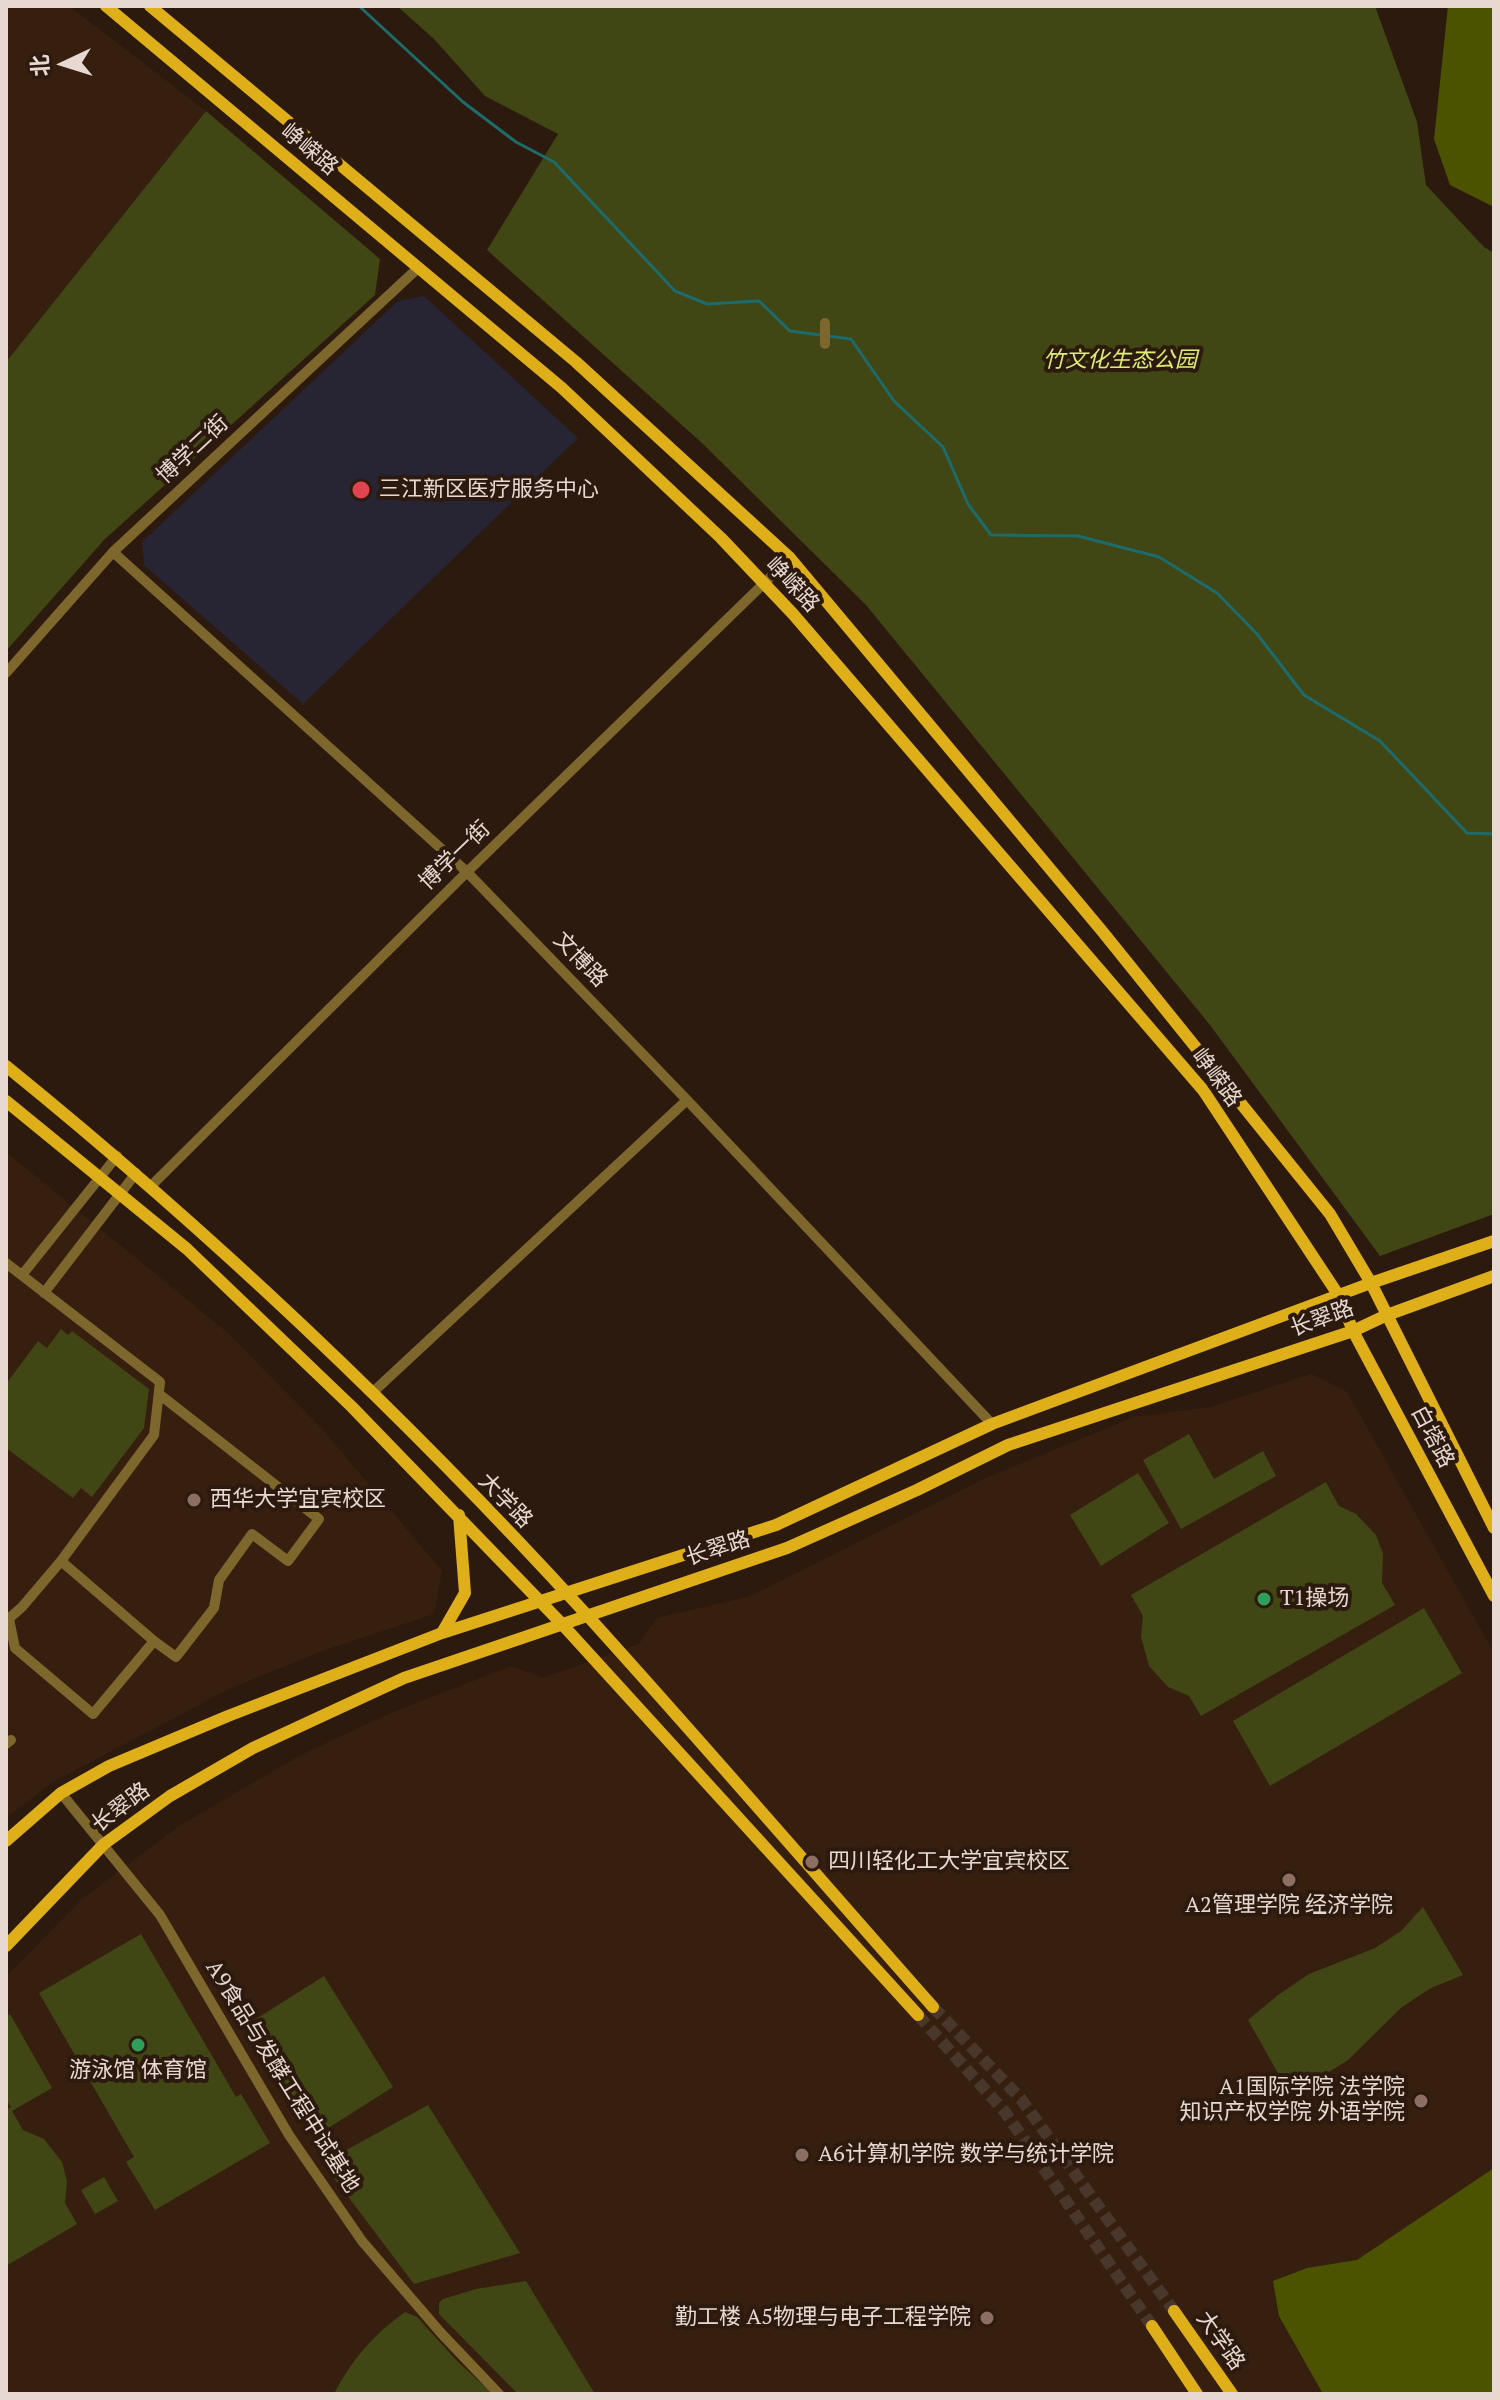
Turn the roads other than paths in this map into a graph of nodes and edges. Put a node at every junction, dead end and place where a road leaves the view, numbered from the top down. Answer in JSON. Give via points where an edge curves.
{"nodes":[{"id":1,"x":106,"y":6,"type":"edge"},
{"id":2,"x":150,"y":6,"type":"edge"},
{"id":3,"x":418,"y":268,"type":"junction"},
{"id":4,"x":825,"y":323,"type":"dead end"},
{"id":5,"x":825,"y":344,"type":"dead end"},
{"id":6,"x":113,"y":552,"type":"junction"},
{"id":7,"x":790,"y":558,"type":"junction"},
{"id":8,"x":763,"y":584,"type":"junction"},
{"id":9,"x":6,"y":673,"type":"edge"},
{"id":10,"x":467,"y":872,"type":"junction"},
{"id":11,"x":6,"y":1066,"type":"edge"},
{"id":12,"x":687,"y":1100,"type":"junction"},
{"id":13,"x":6,"y":1101,"type":"edge"},
{"id":14,"x":117,"y":1156,"type":"junction"},
{"id":15,"x":136,"y":1173,"type":"junction"},
{"id":16,"x":99,"y":1176,"type":"junction"},
{"id":17,"x":151,"y":1186,"type":"junction"},
{"id":18,"x":119,"y":1193,"type":"junction"},
{"id":19,"x":1494,"y":1241,"type":"edge"},
{"id":20,"x":6,"y":1263,"type":"edge"},
{"id":21,"x":22,"y":1275,"type":"junction"},
{"id":22,"x":1494,"y":1276,"type":"edge"},
{"id":23,"x":1371,"y":1283,"type":"junction"},
{"id":24,"x":44,"y":1293,"type":"junction"},
{"id":25,"x":1339,"y":1296,"type":"junction"},
{"id":26,"x":1387,"y":1315,"type":"junction"},
{"id":27,"x":1353,"y":1331,"type":"junction"},
{"id":28,"x":372,"y":1393,"type":"junction"},
{"id":29,"x":159,"y":1394,"type":"junction"},
{"id":30,"x":992,"y":1424,"type":"junction"},
{"id":31,"x":459,"y":1515,"type":"junction"},
{"id":32,"x":1494,"y":1528,"type":"edge"},
{"id":33,"x":61,"y":1561,"type":"junction"},
{"id":34,"x":567,"y":1594,"type":"junction"},
{"id":35,"x":1494,"y":1596,"type":"edge"},
{"id":36,"x":540,"y":1602,"type":"junction"},
{"id":37,"x":586,"y":1614,"type":"junction"},
{"id":38,"x":7,"y":1620,"type":"edge"},
{"id":39,"x":561,"y":1623,"type":"junction"},
{"id":40,"x":442,"y":1633,"type":"junction"},
{"id":41,"x":154,"y":1641,"type":"junction"},
{"id":42,"x":61,"y":1793,"type":"junction"},
{"id":43,"x":6,"y":1841,"type":"edge"},
{"id":44,"x":104,"y":1844,"type":"junction"},
{"id":45,"x":6,"y":1946,"type":"edge"},
{"id":46,"x":933,"y":2007,"type":"tunnel mouth"},
{"id":47,"x":918,"y":2015,"type":"tunnel mouth"},
{"id":48,"x":1174,"y":2311,"type":"tunnel mouth"},
{"id":49,"x":1152,"y":2326,"type":"tunnel mouth"},
{"id":50,"x":499,"y":2394,"type":"edge"},
{"id":51,"x":1197,"y":2394,"type":"edge"},
{"id":52,"x":1232,"y":2394,"type":"edge"}],
"edges":[{"from":1,"to":3,"type":"main road","name":"峥嵘路"},
{"from":2,"to":7,"type":"main road","name":"峥嵘路","via":[[576,362]]},
{"from":3,"to":6,"type":"street","name":"博学二街"},
{"from":3,"to":8,"type":"main road","name":"峥嵘路","via":[[562,388]]},
{"from":4,"to":5,"type":"street"},
{"from":6,"to":9,"type":"street","name":"博学二街"},
{"from":6,"to":10,"type":"street","name":"文博路"},
{"from":7,"to":8,"type":"street","name":"博学一街"},
{"from":7,"to":23,"type":"main road","name":"峥嵘路","via":[[1330,1214]]},
{"from":8,"to":10,"type":"street","name":"博学一街"},
{"from":8,"to":25,"type":"main road","name":"峥嵘路","via":[[1203,1090]]},
{"from":10,"to":12,"type":"street","name":"文博路"},
{"from":10,"to":17,"type":"street","name":"博学一街"},
{"from":11,"to":14,"type":"main road","name":"大学路"},
{"from":12,"to":28,"type":"street"},
{"from":12,"to":30,"type":"street","name":"文博路"},
{"from":13,"to":16,"type":"main road","name":"大学路"},
{"from":14,"to":15,"type":"main road","name":"大学路"},
{"from":14,"to":16,"type":"street"},
{"from":15,"to":17,"type":"main road","name":"大学路"},
{"from":15,"to":18,"type":"street"},
{"from":16,"to":18,"type":"main road","name":"大学路"},
{"from":16,"to":21,"type":"street"},
{"from":17,"to":28,"type":"main road","name":"大学路"},
{"from":18,"to":24,"type":"street"},
{"from":18,"to":31,"type":"main road","name":"大学路","via":[[198,1260]]},
{"from":19,"to":23,"type":"main road","name":"长翠路"},
{"from":20,"to":21,"type":"street"},
{"from":21,"to":24,"type":"street"},
{"from":22,"to":26,"type":"main road","name":"长翠路"},
{"from":23,"to":25,"type":"main road","name":"长翠路"},
{"from":23,"to":26,"type":"main road","name":"白塔路"},
{"from":24,"to":29,"type":"street","via":[[160,1382]]},
{"from":25,"to":27,"type":"main road","name":"白塔路"},
{"from":25,"to":30,"type":"main road","name":"长翠路"},
{"from":26,"to":27,"type":"main road","name":"长翠路"},
{"from":26,"to":32,"type":"main road","name":"白塔路"},
{"from":27,"to":35,"type":"main road","name":"白塔路"},
{"from":27,"to":37,"type":"main road","name":"长翠路","via":[[1008,1445],[787,1548]]},
{"from":28,"to":34,"type":"main road","name":"大学路"},
{"from":29,"to":33,"type":"street","via":[[154,1435]]},
{"from":29,"to":41,"type":"street","via":[[319,1519],[288,1561],[252,1534],[219,1580],[214,1608],[176,1657]]},
{"from":30,"to":34,"type":"main road","name":"长翠路","via":[[776,1525]]},
{"from":31,"to":36,"type":"main road","name":"大学路"},
{"from":31,"to":40,"type":"main road","via":[[465,1593]]},
{"from":33,"to":38,"type":"street"},
{"from":33,"to":41,"type":"street"},
{"from":34,"to":36,"type":"main road","name":"长翠路"},
{"from":34,"to":37,"type":"main road","name":"大学路"},
{"from":36,"to":39,"type":"main road","name":"大学路"},
{"from":36,"to":40,"type":"main road","name":"长翠路"},
{"from":37,"to":39,"type":"main road","name":"长翠路"},
{"from":37,"to":46,"type":"main road","name":"大学路"},
{"from":38,"to":41,"type":"street","via":[[15,1648],[93,1714]]},
{"from":39,"to":44,"type":"main road","name":"长翠路","via":[[404,1678],[253,1748],[170,1796]]},
{"from":39,"to":47,"type":"main road","name":"大学路"},
{"from":40,"to":42,"type":"main road","name":"长翠路","via":[[228,1716],[109,1766]]},
{"from":42,"to":43,"type":"main road","name":"长翠路"},
{"from":42,"to":44,"type":"street","name":"A9食品与发酵工程中试基地"},
{"from":44,"to":45,"type":"main road","name":"长翠路"},
{"from":44,"to":50,"type":"street","name":"A9食品与发酵工程中试基地","via":[[160,1915],[289,2135],[362,2241]]},
{"from":48,"to":52,"type":"main road","name":"大学路"},
{"from":49,"to":51,"type":"main road"}]}
